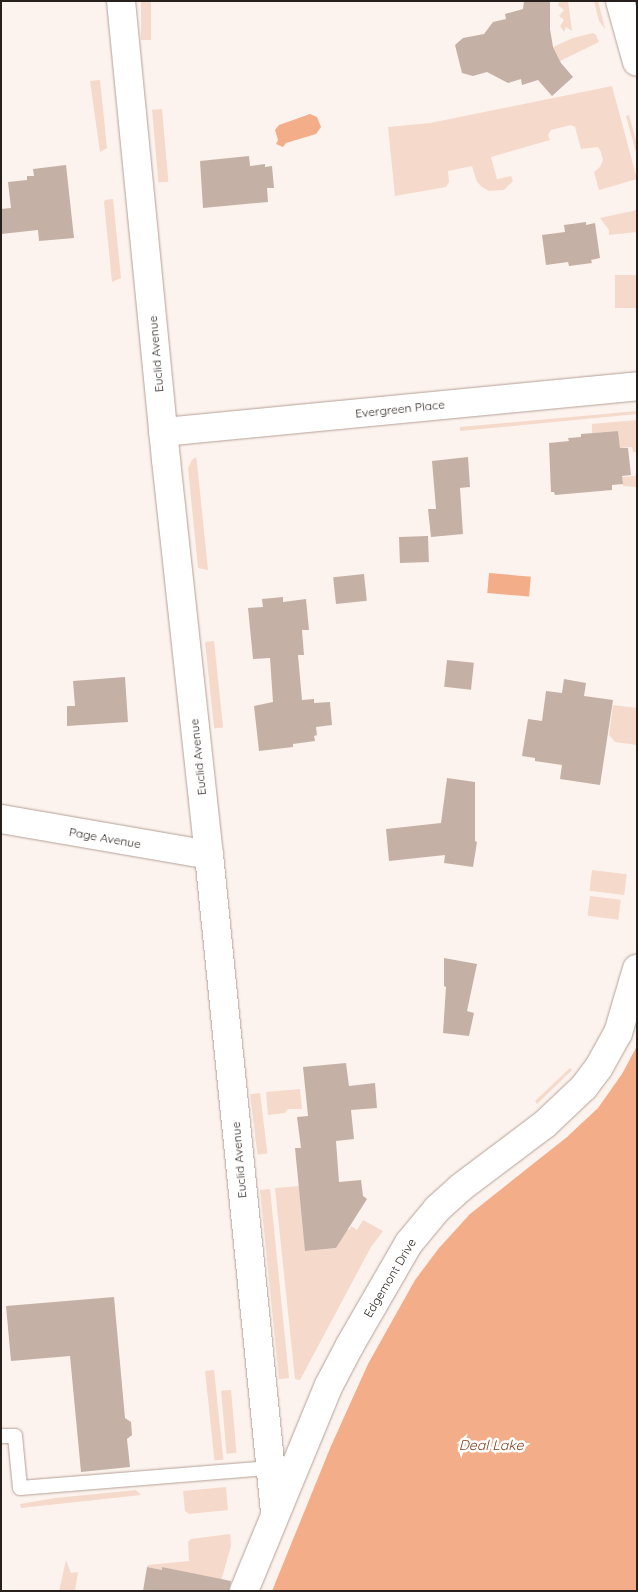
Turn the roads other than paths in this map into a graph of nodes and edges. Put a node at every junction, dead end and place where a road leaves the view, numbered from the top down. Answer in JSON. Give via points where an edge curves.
{"nodes":[{"id":1,"x":121,"y":1,"type":"edge"},
{"id":2,"x":620,"y":1,"type":"edge"},
{"id":3,"x":637,"y":62,"type":"edge"},
{"id":4,"x":637,"y":386,"type":"edge"},
{"id":5,"x":163,"y":432,"type":"junction"},
{"id":6,"x":1,"y":819,"type":"edge"},
{"id":7,"x":209,"y":855,"type":"junction"},
{"id":8,"x":637,"y":969,"type":"edge"},
{"id":9,"x":1,"y":1436,"type":"edge"},
{"id":10,"x":270,"y":1468,"type":"junction"},
{"id":11,"x":275,"y":1512,"type":"junction"},
{"id":12,"x":244,"y":1591,"type":"edge"}],
"edges":[{"from":1,"to":5,"type":"street","name":"Euclid Avenue"},
{"from":2,"to":3,"type":"street"},
{"from":4,"to":5,"type":"street","name":"Evergreen Place"},
{"from":5,"to":7,"type":"street","name":"Euclid Avenue"},
{"from":6,"to":7,"type":"street","name":"Page Avenue"},
{"from":7,"to":10,"type":"street","name":"Euclid Avenue"},
{"from":8,"to":11,"type":"street","name":"Edgemont Drive","via":[[618,1033],[600,1067],[584,1087],[545,1124],[460,1188],[409,1243],[336,1373]]},
{"from":9,"to":10,"type":"lane","via":[[14,1436],[20,1488]]},
{"from":10,"to":11,"type":"street","name":"Euclid Avenue"},
{"from":11,"to":12,"type":"street","name":"Edgemont Drive"}]}
